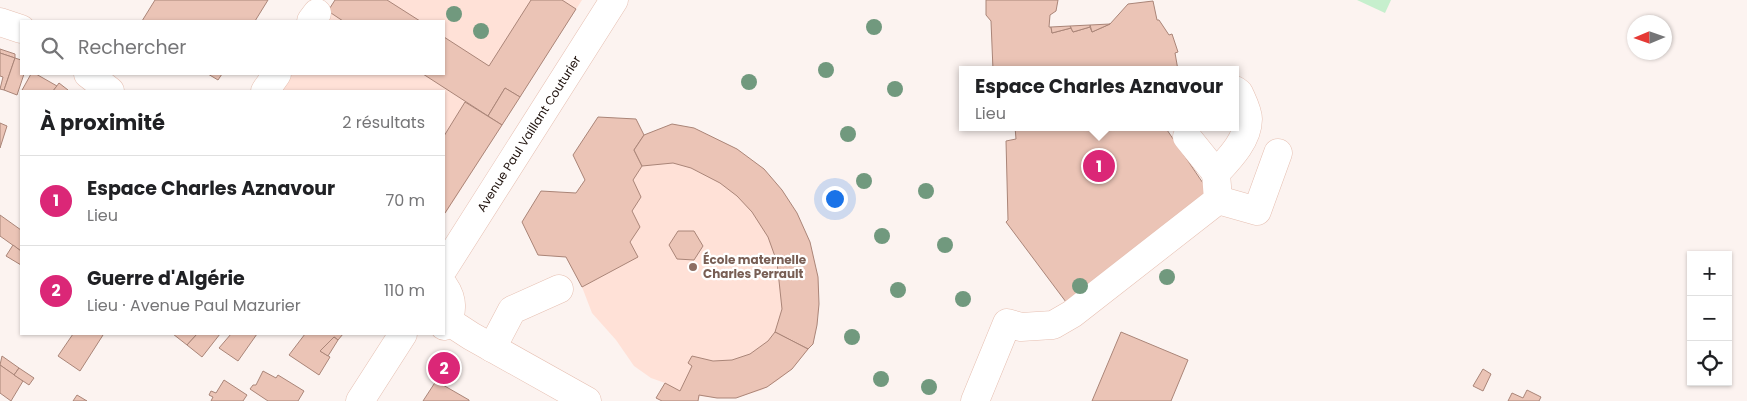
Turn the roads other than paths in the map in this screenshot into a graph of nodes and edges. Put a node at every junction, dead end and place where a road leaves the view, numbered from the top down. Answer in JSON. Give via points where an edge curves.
{"nodes":[{"id":1,"x":614,"y":0,"type":"edge"},
{"id":2,"x":0,"y":22,"type":"edge"},
{"id":3,"x":20,"y":29,"type":"edge"},
{"id":4,"x":89,"y":75,"type":"edge"},
{"id":5,"x":276,"y":75,"type":"edge"},
{"id":6,"x":109,"y":90,"type":"edge"},
{"id":7,"x":266,"y":90,"type":"edge"},
{"id":8,"x":1239,"y":92,"type":"edge"},
{"id":9,"x":1187,"y":136,"type":"dead end"},
{"id":10,"x":1278,"y":153,"type":"dead end"},
{"id":11,"x":1216,"y":173,"type":"junction"},
{"id":12,"x":1218,"y":200,"type":"junction"},
{"id":13,"x":445,"y":266,"type":"edge"},
{"id":14,"x":445,"y":288,"type":"edge"},
{"id":15,"x":559,"y":289,"type":"dead end"},
{"id":16,"x":445,"y":321,"type":"edge"},
{"id":17,"x":445,"y":329,"type":"edge"},
{"id":18,"x":402,"y":335,"type":"edge"},
{"id":19,"x":492,"y":348,"type":"junction"},
{"id":20,"x":360,"y":401,"type":"edge"},
{"id":21,"x":587,"y":401,"type":"edge"},
{"id":22,"x":975,"y":401,"type":"edge"}],
"edges":[{"from":1,"to":13,"type":"street","name":"Avenue Paul Vaillant Couturier"},
{"from":2,"to":3,"type":"street"},
{"from":4,"to":6,"type":"street"},
{"from":5,"to":7,"type":"street"},
{"from":8,"to":11,"type":"street","via":[[1248,118],[1246,134]]},
{"from":9,"to":11,"type":"street"},
{"from":10,"to":12,"type":"street","via":[[1258,211]]},
{"from":11,"to":12,"type":"street"},
{"from":12,"to":22,"type":"street","via":[[1072,314],[1053,324],[1021,327],[1006,323]]},
{"from":14,"to":16,"type":"street","via":[[452,303]]},
{"from":15,"to":19,"type":"street","via":[[512,310]]},
{"from":17,"to":19,"type":"street"},
{"from":18,"to":20,"type":"street"},
{"from":19,"to":21,"type":"street"}]}
